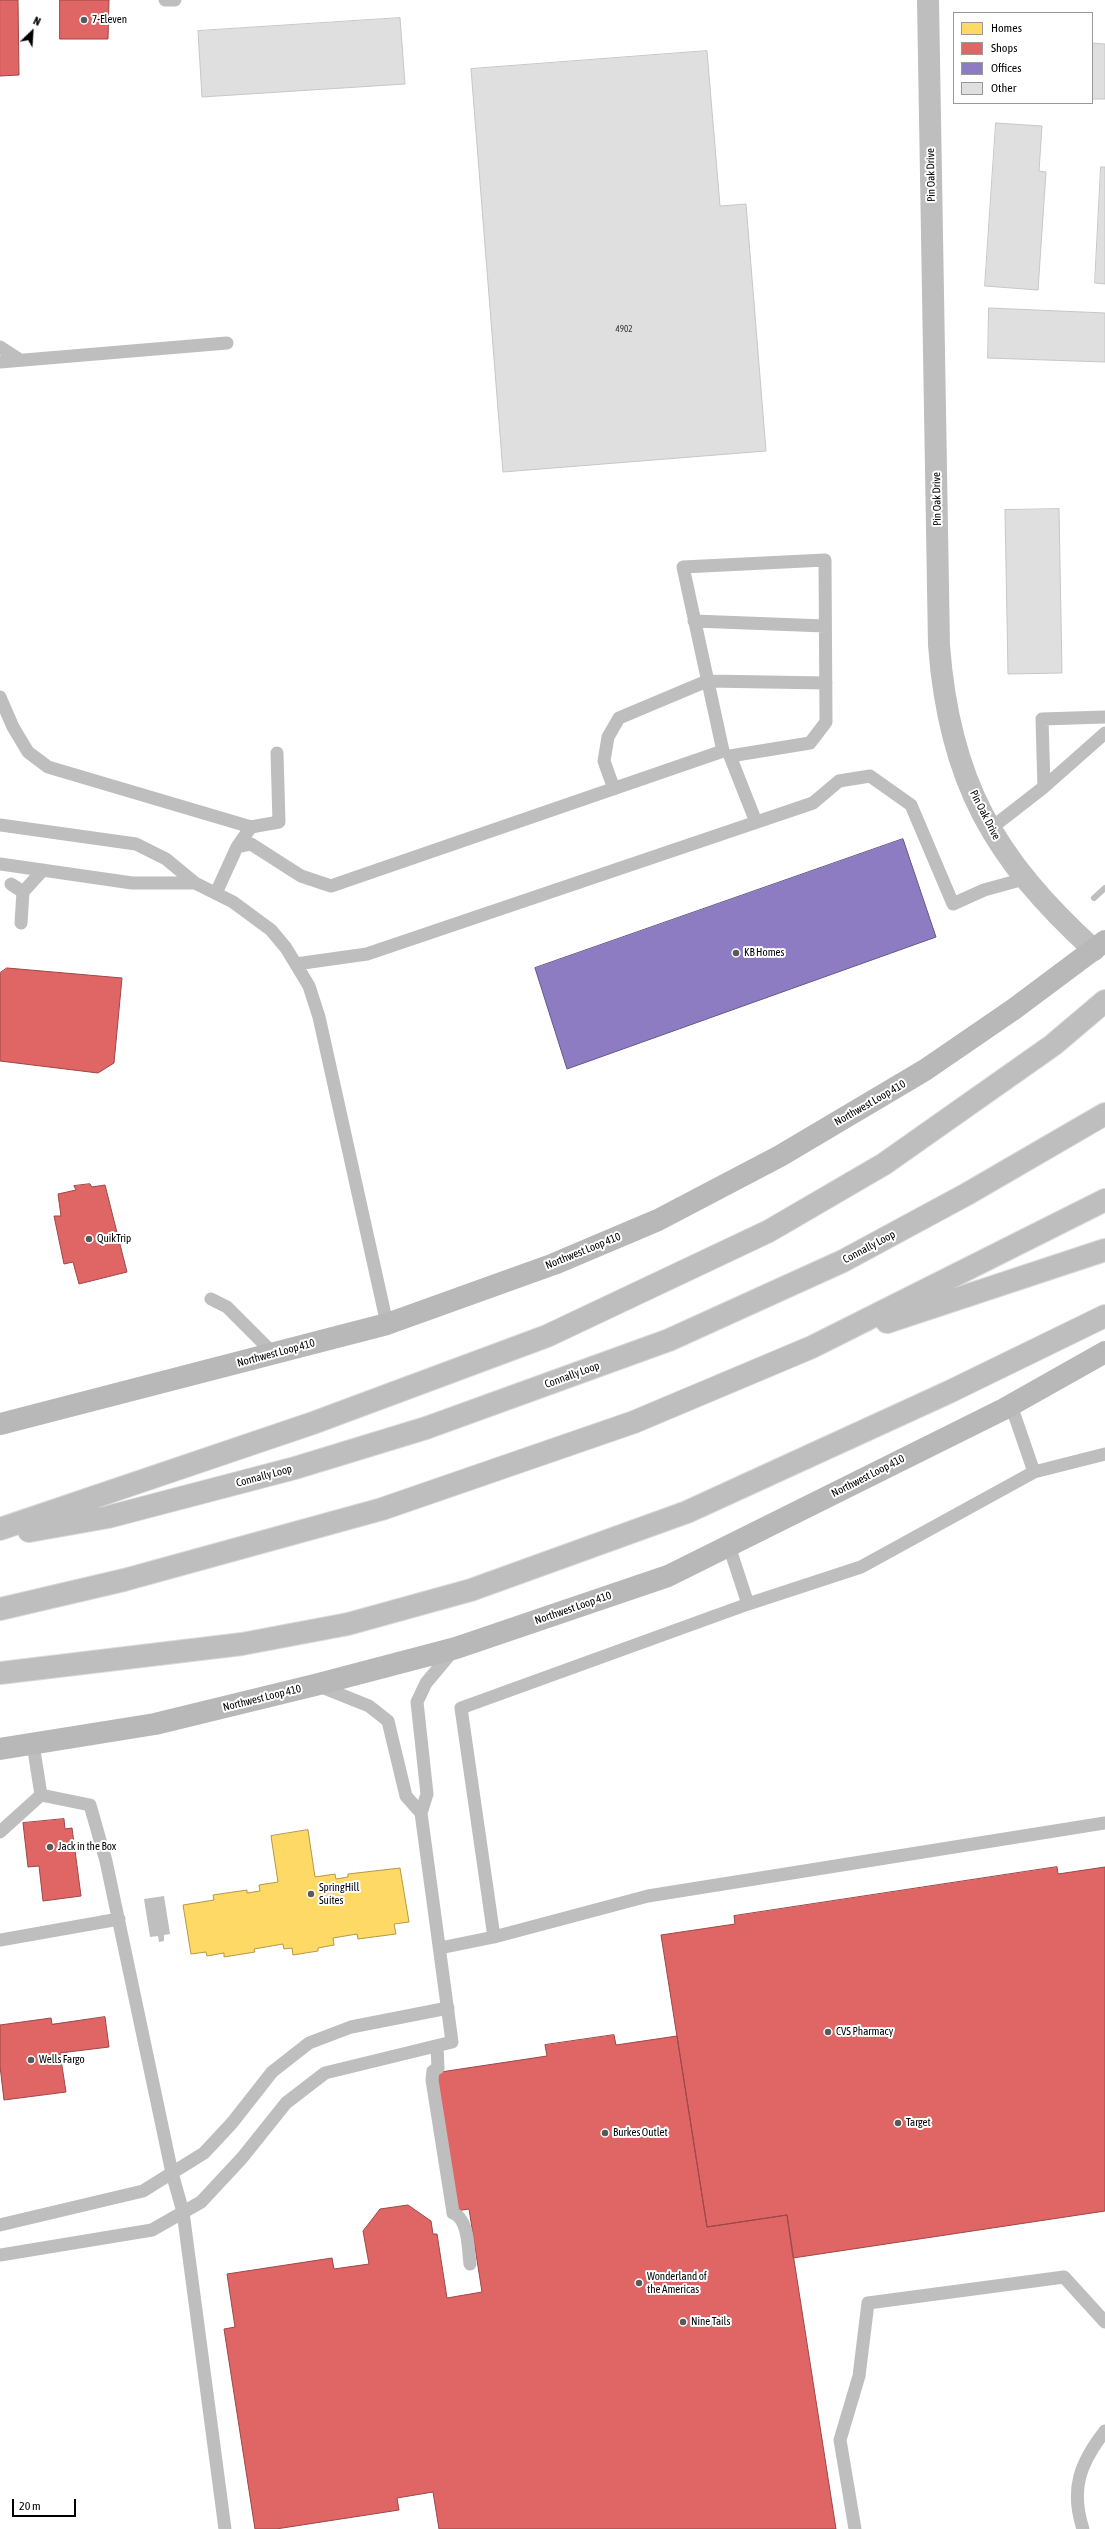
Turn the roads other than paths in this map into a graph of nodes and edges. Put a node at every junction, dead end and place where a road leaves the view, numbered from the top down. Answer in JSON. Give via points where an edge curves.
{"nodes":[{"id":1,"x":165,"y":0,"type":"edge"},
{"id":2,"x":175,"y":0,"type":"edge"},
{"id":3,"x":928,"y":0,"type":"edge"},
{"id":4,"x":226,"y":343,"type":"dead end"},
{"id":5,"x":0,"y":347,"type":"edge"},
{"id":6,"x":20,"y":360,"type":"junction"},
{"id":7,"x":0,"y":362,"type":"edge"},
{"id":8,"x":0,"y":371,"type":"edge"},
{"id":9,"x":694,"y":621,"type":"junction"},
{"id":10,"x":825,"y":626,"type":"junction"},
{"id":11,"x":707,"y":681,"type":"junction"},
{"id":12,"x":826,"y":683,"type":"junction"},
{"id":13,"x":0,"y":697,"type":"edge"},
{"id":14,"x":1105,"y":717,"type":"edge"},
{"id":15,"x":1105,"y":733,"type":"edge"},
{"id":16,"x":277,"y":753,"type":"dead end"},
{"id":17,"x":726,"y":754,"type":"junction"},
{"id":18,"x":1044,"y":786,"type":"junction"},
{"id":19,"x":614,"y":789,"type":"junction"},
{"id":20,"x":756,"y":822,"type":"junction"},
{"id":21,"x":0,"y":825,"type":"edge"},
{"id":22,"x":251,"y":827,"type":"junction"},
{"id":23,"x":990,"y":829,"type":"junction"},
{"id":24,"x":237,"y":847,"type":"junction"},
{"id":25,"x":0,"y":864,"type":"edge"},
{"id":26,"x":43,"y":870,"type":"junction"},
{"id":27,"x":1024,"y":879,"type":"junction"},
{"id":28,"x":195,"y":883,"type":"junction"},
{"id":29,"x":11,"y":884,"type":"dead end"},
{"id":30,"x":23,"y":892,"type":"junction"},
{"id":31,"x":216,"y":893,"type":"junction"},
{"id":32,"x":21,"y":922,"type":"dead end"},
{"id":33,"x":1099,"y":946,"type":"edge"},
{"id":34,"x":296,"y":964,"type":"junction"},
{"id":35,"x":1105,"y":1001,"type":"edge"},
{"id":36,"x":1105,"y":1114,"type":"edge"},
{"id":37,"x":1105,"y":1200,"type":"edge"},
{"id":38,"x":1105,"y":1250,"type":"edge"},
{"id":39,"x":211,"y":1299,"type":"dead end"},
{"id":40,"x":1105,"y":1316,"type":"edge"},
{"id":41,"x":387,"y":1324,"type":"junction"},
{"id":42,"x":812,"y":1347,"type":"junction"},
{"id":43,"x":1105,"y":1352,"type":"edge"},
{"id":44,"x":274,"y":1354,"type":"junction"},
{"id":45,"x":1011,"y":1405,"type":"junction"},
{"id":46,"x":0,"y":1424,"type":"edge"},
{"id":47,"x":1105,"y":1454,"type":"edge"},
{"id":48,"x":1034,"y":1472,"type":"junction"},
{"id":49,"x":0,"y":1529,"type":"edge"},
{"id":50,"x":0,"y":1535,"type":"edge"},
{"id":51,"x":729,"y":1546,"type":"junction"},
{"id":52,"x":748,"y":1604,"type":"junction"},
{"id":53,"x":0,"y":1609,"type":"edge"},
{"id":54,"x":456,"y":1648,"type":"junction"},
{"id":55,"x":0,"y":1673,"type":"edge"},
{"id":56,"x":315,"y":1684,"type":"junction"},
{"id":57,"x":33,"y":1744,"type":"junction"},
{"id":58,"x":0,"y":1749,"type":"edge"},
{"id":59,"x":41,"y":1795,"type":"junction"},
{"id":60,"x":421,"y":1814,"type":"junction"},
{"id":61,"x":1105,"y":1823,"type":"edge"},
{"id":62,"x":0,"y":1832,"type":"edge"},
{"id":63,"x":119,"y":1919,"type":"junction"},
{"id":64,"x":494,"y":1936,"type":"junction"},
{"id":65,"x":0,"y":1940,"type":"edge"},
{"id":66,"x":440,"y":1948,"type":"junction"},
{"id":67,"x":448,"y":2008,"type":"junction"},
{"id":68,"x":436,"y":2046,"type":"junction"},
{"id":69,"x":172,"y":2173,"type":"junction"},
{"id":70,"x":183,"y":2212,"type":"junction"},
{"id":71,"x":0,"y":2225,"type":"edge"},
{"id":72,"x":0,"y":2255,"type":"edge"},
{"id":73,"x":470,"y":2264,"type":"dead end"},
{"id":74,"x":1105,"y":2322,"type":"edge"},
{"id":75,"x":1105,"y":2431,"type":"edge"},
{"id":76,"x":225,"y":2529,"type":"edge"},
{"id":77,"x":855,"y":2529,"type":"edge"},
{"id":78,"x":1082,"y":2529,"type":"edge"}],
"edges":[{"from":1,"to":2,"type":"lane"},
{"from":3,"to":23,"type":"main road","name":"Pin Oak Drive","via":[[942,685],[964,771]]},
{"from":4,"to":6,"type":"lane"},
{"from":5,"to":6,"type":"lane"},
{"from":6,"to":7,"type":"lane"},
{"from":6,"to":8,"type":"lane"},
{"from":9,"to":10,"type":"lane"},
{"from":9,"to":10,"type":"lane","via":[[683,567],[825,560]]},
{"from":9,"to":11,"type":"lane"},
{"from":10,"to":12,"type":"lane"},
{"from":11,"to":12,"type":"lane"},
{"from":11,"to":17,"type":"lane"},
{"from":11,"to":19,"type":"lane","via":[[619,718],[608,737],[604,761]]},
{"from":12,"to":17,"type":"lane","via":[[826,722],[810,742]]},
{"from":13,"to":22,"type":"lane","via":[[13,727],[28,752],[48,767]]},
{"from":14,"to":18,"type":"lane","via":[[1042,719]]},
{"from":15,"to":18,"type":"lane"},
{"from":16,"to":22,"type":"lane","via":[[279,822]]},
{"from":17,"to":19,"type":"lane"},
{"from":17,"to":20,"type":"lane"},
{"from":18,"to":23,"type":"lane"},
{"from":19,"to":24,"type":"lane","via":[[331,886],[301,876],[251,844]]},
{"from":20,"to":27,"type":"lane","via":[[813,803],[839,781],[870,776],[911,805],[953,904],[984,890]]},
{"from":20,"to":34,"type":"lane","via":[[367,954]]},
{"from":21,"to":28,"type":"lane","via":[[136,844],[166,859]]},
{"from":22,"to":24,"type":"lane"},
{"from":23,"to":27,"type":"main road","name":"Pin Oak Drive"},
{"from":24,"to":31,"type":"lane"},
{"from":25,"to":26,"type":"lane"},
{"from":26,"to":28,"type":"lane","via":[[132,883]]},
{"from":26,"to":30,"type":"lane"},
{"from":27,"to":33,"type":"main road","name":"Pin Oak Drive","via":[[1060,919]]},
{"from":28,"to":31,"type":"lane"},
{"from":29,"to":30,"type":"lane"},
{"from":30,"to":32,"type":"lane"},
{"from":31,"to":34,"type":"lane","via":[[234,902],[271,930]]},
{"from":33,"to":41,"type":"main road","name":"Northwest Loop 410","via":[[925,1070],[780,1156],[679,1209],[554,1264]]},
{"from":34,"to":41,"type":"lane","via":[[309,986],[319,1017]]},
{"from":35,"to":49,"type":"main road","via":[[1053,1045],[884,1164],[769,1231],[547,1336],[313,1423]]},
{"from":36,"to":50,"type":"main road","name":"Connally Loop","via":[[967,1194],[843,1261],[638,1351],[426,1428],[295,1468],[108,1517]]},
{"from":37,"to":42,"type":"main road"},
{"from":38,"to":42,"type":"main road"},
{"from":39,"to":44,"type":"lane","via":[[227,1307]]},
{"from":40,"to":55,"type":"main road","via":[[949,1392],[687,1512],[471,1590],[348,1624],[242,1644]]},
{"from":41,"to":44,"type":"main road","name":"Northwest Loop 410"},
{"from":42,"to":53,"type":"main road","via":[[634,1422],[382,1509],[124,1580]]},
{"from":43,"to":45,"type":"main road","name":"Northwest Loop 410"},
{"from":44,"to":46,"type":"main road","name":"Northwest Loop 410"},
{"from":45,"to":48,"type":"lane"},
{"from":45,"to":51,"type":"main road","name":"Northwest Loop 410"},
{"from":47,"to":48,"type":"lane"},
{"from":48,"to":52,"type":"lane","via":[[860,1567]]},
{"from":51,"to":52,"type":"lane"},
{"from":51,"to":54,"type":"main road","name":"Northwest Loop 410","via":[[668,1576]]},
{"from":52,"to":64,"type":"lane","via":[[461,1708]]},
{"from":54,"to":56,"type":"main road","name":"Northwest Loop 410"},
{"from":54,"to":60,"type":"lane","via":[[426,1683],[417,1702],[427,1794]]},
{"from":56,"to":57,"type":"main road","name":"Northwest Loop 410","via":[[155,1724]]},
{"from":56,"to":60,"type":"lane","via":[[370,1706],[388,1721],[406,1796]]},
{"from":57,"to":58,"type":"main road","name":"Northwest Loop 410"},
{"from":57,"to":59,"type":"lane"},
{"from":59,"to":62,"type":"lane"},
{"from":59,"to":63,"type":"lane","via":[[90,1805]]},
{"from":60,"to":66,"type":"lane"},
{"from":61,"to":64,"type":"lane","via":[[648,1896]]},
{"from":63,"to":65,"type":"lane"},
{"from":63,"to":69,"type":"lane"},
{"from":64,"to":66,"type":"lane"},
{"from":66,"to":67,"type":"lane"},
{"from":67,"to":68,"type":"lane","via":[[452,2042]]},
{"from":67,"to":69,"type":"lane","via":[[351,2027],[309,2043],[272,2072],[232,2123],[204,2153]]},
{"from":68,"to":70,"type":"lane","via":[[326,2073],[286,2102],[242,2158],[201,2202]]},
{"from":68,"to":73,"type":"lane","via":[[438,2068],[433,2071],[432,2080],[453,2213],[460,2216],[463,2222]]},
{"from":69,"to":70,"type":"lane"},
{"from":69,"to":71,"type":"lane","via":[[143,2192]]},
{"from":70,"to":72,"type":"lane","via":[[152,2230]]},
{"from":70,"to":76,"type":"lane"},
{"from":74,"to":77,"type":"lane","via":[[1064,2277],[868,2303],[859,2376],[840,2440]]},
{"from":75,"to":78,"type":"lane","via":[[1092,2447],[1076,2492]]}]}
